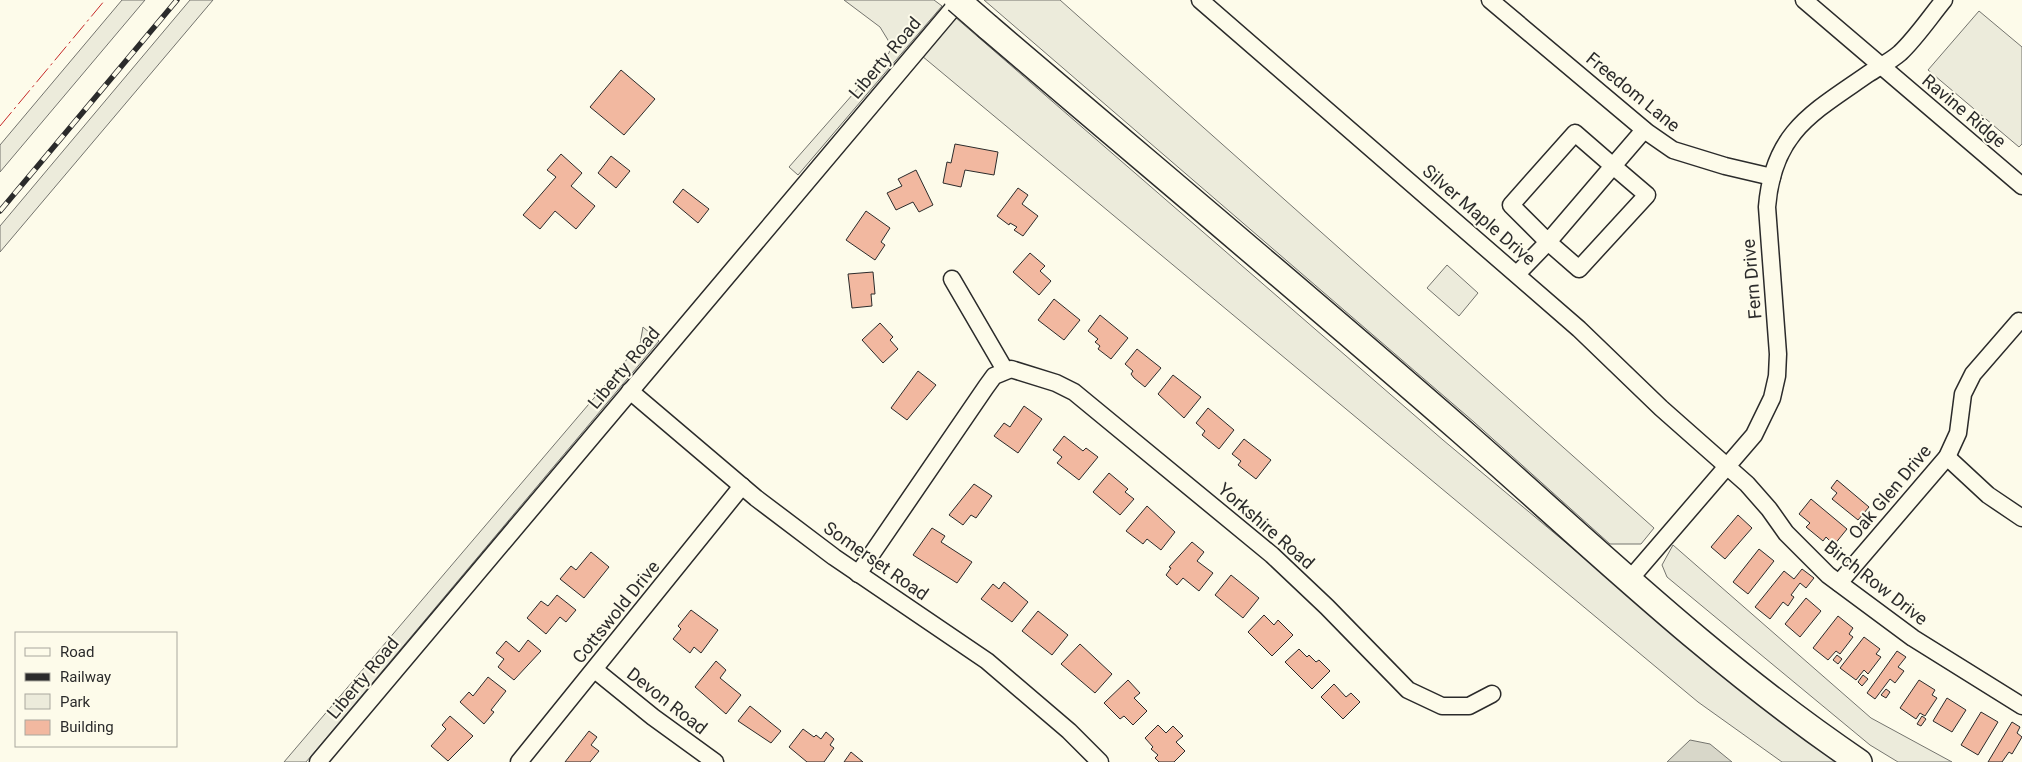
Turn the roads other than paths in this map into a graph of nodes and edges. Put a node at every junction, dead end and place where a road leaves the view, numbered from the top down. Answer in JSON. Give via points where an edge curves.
{"nodes":[{"id":1,"x":959,"y":0,"type":"edge"},
{"id":2,"x":1200,"y":0,"type":"edge"},
{"id":3,"x":1490,"y":0,"type":"edge"},
{"id":4,"x":1804,"y":0,"type":"edge"},
{"id":5,"x":1944,"y":0,"type":"edge"},
{"id":6,"x":1881,"y":66,"type":"junction"},
{"id":7,"x":1644,"y":130,"type":"junction"},
{"id":8,"x":1614,"y":166,"type":"junction"},
{"id":9,"x":1772,"y":177,"type":"junction"},
{"id":10,"x":2022,"y":186,"type":"edge"},
{"id":11,"x":1548,"y":242,"type":"junction"},
{"id":12,"x":1517,"y":274,"type":"junction"},
{"id":13,"x":952,"y":279,"type":"dead end"},
{"id":14,"x":2021,"y":322,"type":"edge"},
{"id":15,"x":1005,"y":370,"type":"junction"},
{"id":16,"x":630,"y":391,"type":"junction"},
{"id":17,"x":1947,"y":457,"type":"junction"},
{"id":18,"x":1727,"y":467,"type":"junction"},
{"id":19,"x":742,"y":486,"type":"junction"},
{"id":20,"x":2022,"y":518,"type":"edge"},
{"id":21,"x":858,"y":574,"type":"junction"},
{"id":22,"x":1630,"y":579,"type":"junction"},
{"id":23,"x":1839,"y":583,"type":"junction"},
{"id":24,"x":596,"y":670,"type":"junction"},
{"id":25,"x":1492,"y":694,"type":"dead end"},
{"id":26,"x":2022,"y":706,"type":"edge"},
{"id":27,"x":318,"y":762,"type":"edge"},
{"id":28,"x":519,"y":762,"type":"edge"},
{"id":29,"x":715,"y":762,"type":"edge"},
{"id":30,"x":1100,"y":762,"type":"edge"},
{"id":31,"x":1859,"y":762,"type":"edge"}],
"edges":[{"from":1,"to":16,"type":"street","name":"Liberty Road"},
{"from":1,"to":22,"type":"highway","bridge":true},
{"from":2,"to":12,"type":"street","name":"Silver Maple Drive"},
{"from":3,"to":7,"type":"street","name":"Freedom Lane"},
{"from":4,"to":6,"type":"street","name":"Ravine Ridge"},
{"from":5,"to":6,"type":"street","name":"Fern Drive","via":[[1900,53]]},
{"from":6,"to":9,"type":"street","name":"Fern Drive","via":[[1795,128],[1783,146]]},
{"from":6,"to":10,"type":"street","name":"Ravine Ridge"},
{"from":7,"to":8,"type":"street"},
{"from":7,"to":9,"type":"street","name":"Freedom Lane","via":[[1673,150]]},
{"from":8,"to":11,"type":"street"},
{"from":8,"to":11,"type":"street","via":[[1647,195],[1579,270]]},
{"from":8,"to":11,"type":"street","via":[[1574,133],[1522,192],[1511,205]]},
{"from":9,"to":18,"type":"street","name":"Fern Drive","via":[[1767,207],[1777,376],[1772,398],[1754,435]]},
{"from":11,"to":12,"type":"street"},
{"from":12,"to":18,"type":"street","name":"Silver Maple Drive"},
{"from":13,"to":15,"type":"street"},
{"from":14,"to":17,"type":"street","name":"Oak Glen Drive","via":[[1973,374],[1963,394],[1958,433]]},
{"from":15,"to":21,"type":"street","via":[[994,376],[986,387]]},
{"from":15,"to":25,"type":"street","name":"Yorkshire Road","via":[[1056,382],[1074,392],[1272,555],[1408,690],[1442,706],[1469,706]]},
{"from":16,"to":19,"type":"street","name":"Somerset Road"},
{"from":16,"to":27,"type":"street","name":"Liberty Road"},
{"from":17,"to":20,"type":"street","via":[[1988,495]]},
{"from":17,"to":23,"type":"street","name":"Oak Glen Drive"},
{"from":18,"to":22,"type":"street","name":"Fern Drive"},
{"from":18,"to":23,"type":"street","name":"Birch Row Drive","via":[[1769,508],[1801,550]]},
{"from":19,"to":21,"type":"street","name":"Somerset Road"},
{"from":19,"to":24,"type":"street","name":"Cottswold Drive"},
{"from":21,"to":30,"type":"street","name":"Somerset Road","via":[[987,661]]},
{"from":22,"to":31,"type":"highway","via":[[1767,695]]},
{"from":23,"to":26,"type":"street","name":"Birch Row Drive","via":[[1913,638]]},
{"from":24,"to":28,"type":"street","name":"Cottswold Drive"},
{"from":24,"to":29,"type":"street","name":"Devon Road"}]}
